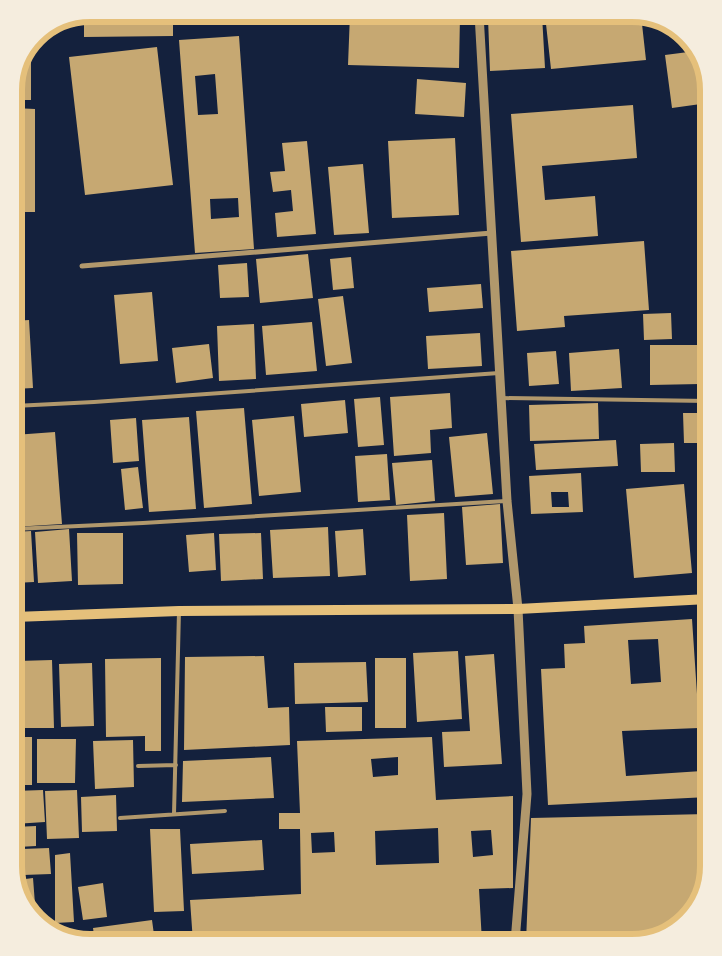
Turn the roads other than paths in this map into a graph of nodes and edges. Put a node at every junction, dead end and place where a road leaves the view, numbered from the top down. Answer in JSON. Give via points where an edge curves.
{"nodes":[{"id":1,"x":480,"y":23,"type":"edge"},
{"id":2,"x":492,"y":233,"type":"junction"},
{"id":3,"x":82,"y":266,"type":"dead end"},
{"id":4,"x":499,"y":373,"type":"junction"},
{"id":5,"x":501,"y":398,"type":"junction"},
{"id":6,"x":700,"y":401,"type":"edge"},
{"id":7,"x":23,"y":406,"type":"edge"},
{"id":8,"x":507,"y":501,"type":"junction"},
{"id":9,"x":22,"y":529,"type":"edge"},
{"id":10,"x":700,"y":599,"type":"edge"},
{"id":11,"x":518,"y":609,"type":"junction"},
{"id":12,"x":179,"y":612,"type":"junction"},
{"id":13,"x":22,"y":617,"type":"edge"},
{"id":14,"x":138,"y":766,"type":"dead end"},
{"id":15,"x":176,"y":766,"type":"junction"},
{"id":16,"x":225,"y":811,"type":"dead end"},
{"id":17,"x":174,"y":814,"type":"junction"},
{"id":18,"x":120,"y":818,"type":"dead end"},
{"id":19,"x":516,"y":934,"type":"edge"}],
"edges":[{"from":1,"to":2,"type":"street"},
{"from":2,"to":3,"type":"street"},
{"from":2,"to":4,"type":"street"},
{"from":4,"to":5,"type":"street"},
{"from":4,"to":7,"type":"lane"},
{"from":5,"to":6,"type":"lane"},
{"from":5,"to":8,"type":"street"},
{"from":8,"to":9,"type":"lane"},
{"from":8,"to":11,"type":"street"},
{"from":10,"to":11,"type":"main road"},
{"from":11,"to":12,"type":"main road"},
{"from":11,"to":19,"type":"street","via":[[527,794]]},
{"from":12,"to":13,"type":"main road"},
{"from":12,"to":15,"type":"lane"},
{"from":14,"to":15,"type":"lane"},
{"from":15,"to":17,"type":"lane"},
{"from":16,"to":17,"type":"lane"},
{"from":17,"to":18,"type":"lane"}]}
